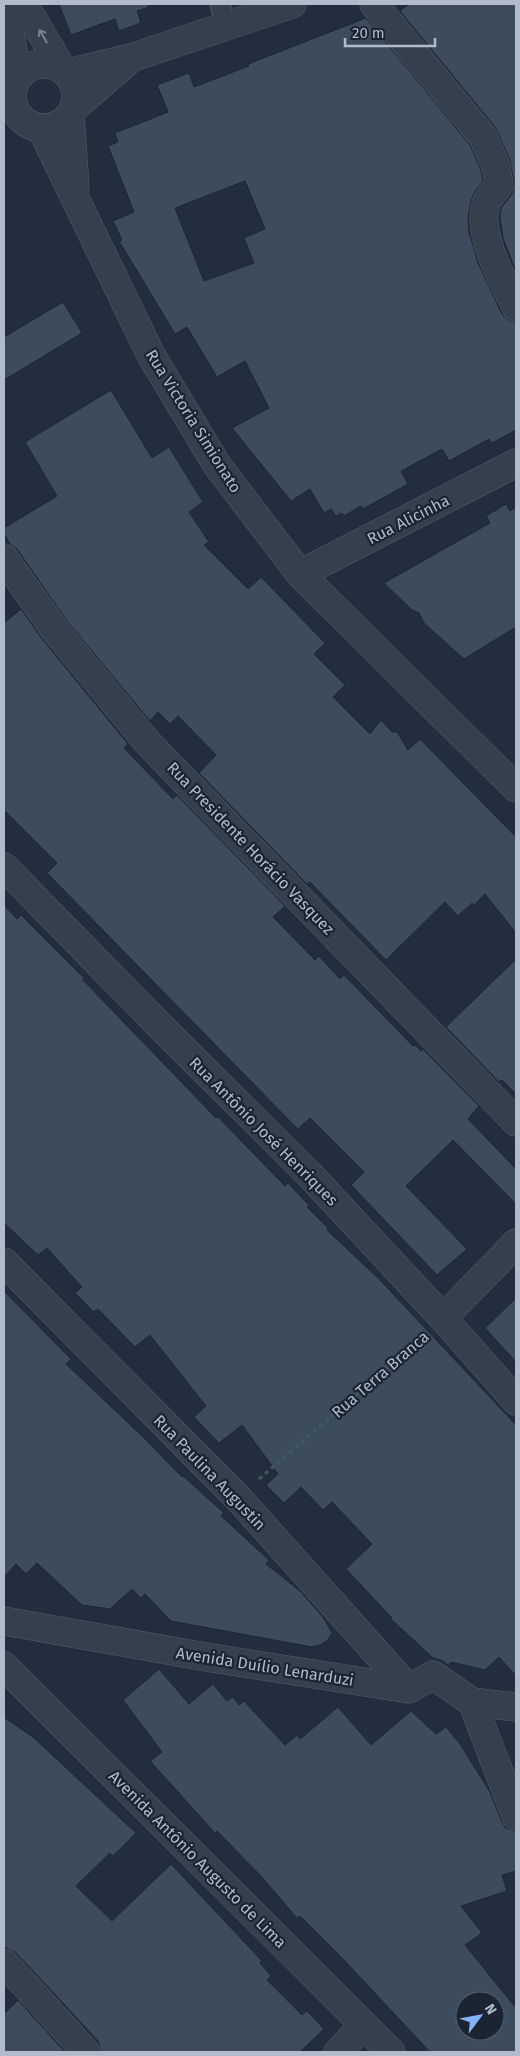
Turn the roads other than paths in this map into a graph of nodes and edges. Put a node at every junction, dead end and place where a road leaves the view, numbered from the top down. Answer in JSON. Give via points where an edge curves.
{"nodes":[{"id":1,"x":5,"y":4,"type":"edge"},
{"id":2,"x":24,"y":4,"type":"edge"},
{"id":3,"x":292,"y":4,"type":"edge"},
{"id":4,"x":374,"y":4,"type":"edge"},
{"id":5,"x":223,"y":15,"type":"edge"},
{"id":6,"x":134,"y":57,"type":"junction"},
{"id":7,"x":64,"y":71,"type":"junction"},
{"id":8,"x":12,"y":86,"type":"edge"},
{"id":9,"x":73,"y":111,"type":"junction"},
{"id":10,"x":22,"y":122,"type":"edge"},
{"id":11,"x":76,"y":200,"type":"junction"},
{"id":12,"x":516,"y":306,"type":"edge"},
{"id":13,"x":516,"y":463,"type":"edge"},
{"id":14,"x":4,"y":558,"type":"edge"},
{"id":15,"x":300,"y":574,"type":"junction"},
{"id":16,"x":516,"y":788,"type":"edge"},
{"id":17,"x":4,"y":867,"type":"edge"},
{"id":18,"x":516,"y":1122,"type":"edge"},
{"id":19,"x":516,"y":1243,"type":"edge"},
{"id":20,"x":4,"y":1262,"type":"edge"},
{"id":21,"x":443,"y":1318,"type":"junction"},
{"id":22,"x":516,"y":1401,"type":"edge"},
{"id":23,"x":4,"y":1621,"type":"edge"},
{"id":24,"x":4,"y":1666,"type":"edge"},
{"id":25,"x":409,"y":1689,"type":"junction"},
{"id":26,"x":472,"y":1702,"type":"junction"},
{"id":27,"x":516,"y":1707,"type":"edge"},
{"id":28,"x":516,"y":1816,"type":"edge"},
{"id":29,"x":4,"y":1963,"type":"edge"},
{"id":30,"x":364,"y":2025,"type":"junction"},
{"id":31,"x":86,"y":2052,"type":"edge"},
{"id":32,"x":338,"y":2052,"type":"edge"},
{"id":33,"x":391,"y":2052,"type":"edge"}],
"edges":[{"from":1,"to":8,"type":"street"},
{"from":7,"to":2,"type":"street","one_way":true},
{"from":3,"to":5,"type":"street"},
{"from":4,"to":12,"type":"street","via":[[483,136],[492,152],[499,185],[487,201],[484,215],[488,244]]},
{"from":5,"to":6,"type":"street"},
{"from":6,"to":7,"type":"street"},
{"from":6,"to":9,"type":"street"},
{"from":7,"to":8,"type":"street","via":[[53,64],[43,63],[24,70]]},
{"from":7,"to":9,"type":"street","via":[[74,84]]},
{"from":8,"to":10,"type":"street","via":[[14,103]]},
{"from":9,"to":10,"type":"street","via":[[62,123],[51,127]]},
{"from":9,"to":11,"type":"street"},
{"from":10,"to":11,"type":"street"},
{"from":11,"to":15,"type":"street","name":"Rua Victoria Simionato","via":[[151,355],[217,465]]},
{"from":13,"to":15,"type":"street","name":"Rua Alicinha"},
{"from":14,"to":18,"type":"street","name":"Rua Presidente Horácio Vasquez","via":[[55,630],[148,743]]},
{"from":15,"to":16,"type":"street","name":"Rua Victoria Simionato"},
{"from":17,"to":21,"type":"street","name":"Rua Antônio José Henriques","via":[[309,1174]]},
{"from":19,"to":21,"type":"street","name":"Rua Terra Branca"},
{"from":20,"to":25,"type":"street","name":"Rua Paulina Augustin","via":[[238,1498]]},
{"from":21,"to":22,"type":"street","name":"Rua Antônio José Henriques"},
{"from":23,"to":25,"type":"street","name":"Avenida Duílio Lenarduzi"},
{"from":24,"to":30,"type":"street","name":"Avenida Antônio Augusto de Lima"},
{"from":25,"to":26,"type":"street","via":[[434,1674]]},
{"from":26,"to":27,"type":"street"},
{"from":26,"to":28,"type":"street"},
{"from":29,"to":31,"type":"street"},
{"from":30,"to":32,"type":"street"},
{"from":30,"to":33,"type":"street","name":"Avenida Antônio Augusto de Lima"}]}
